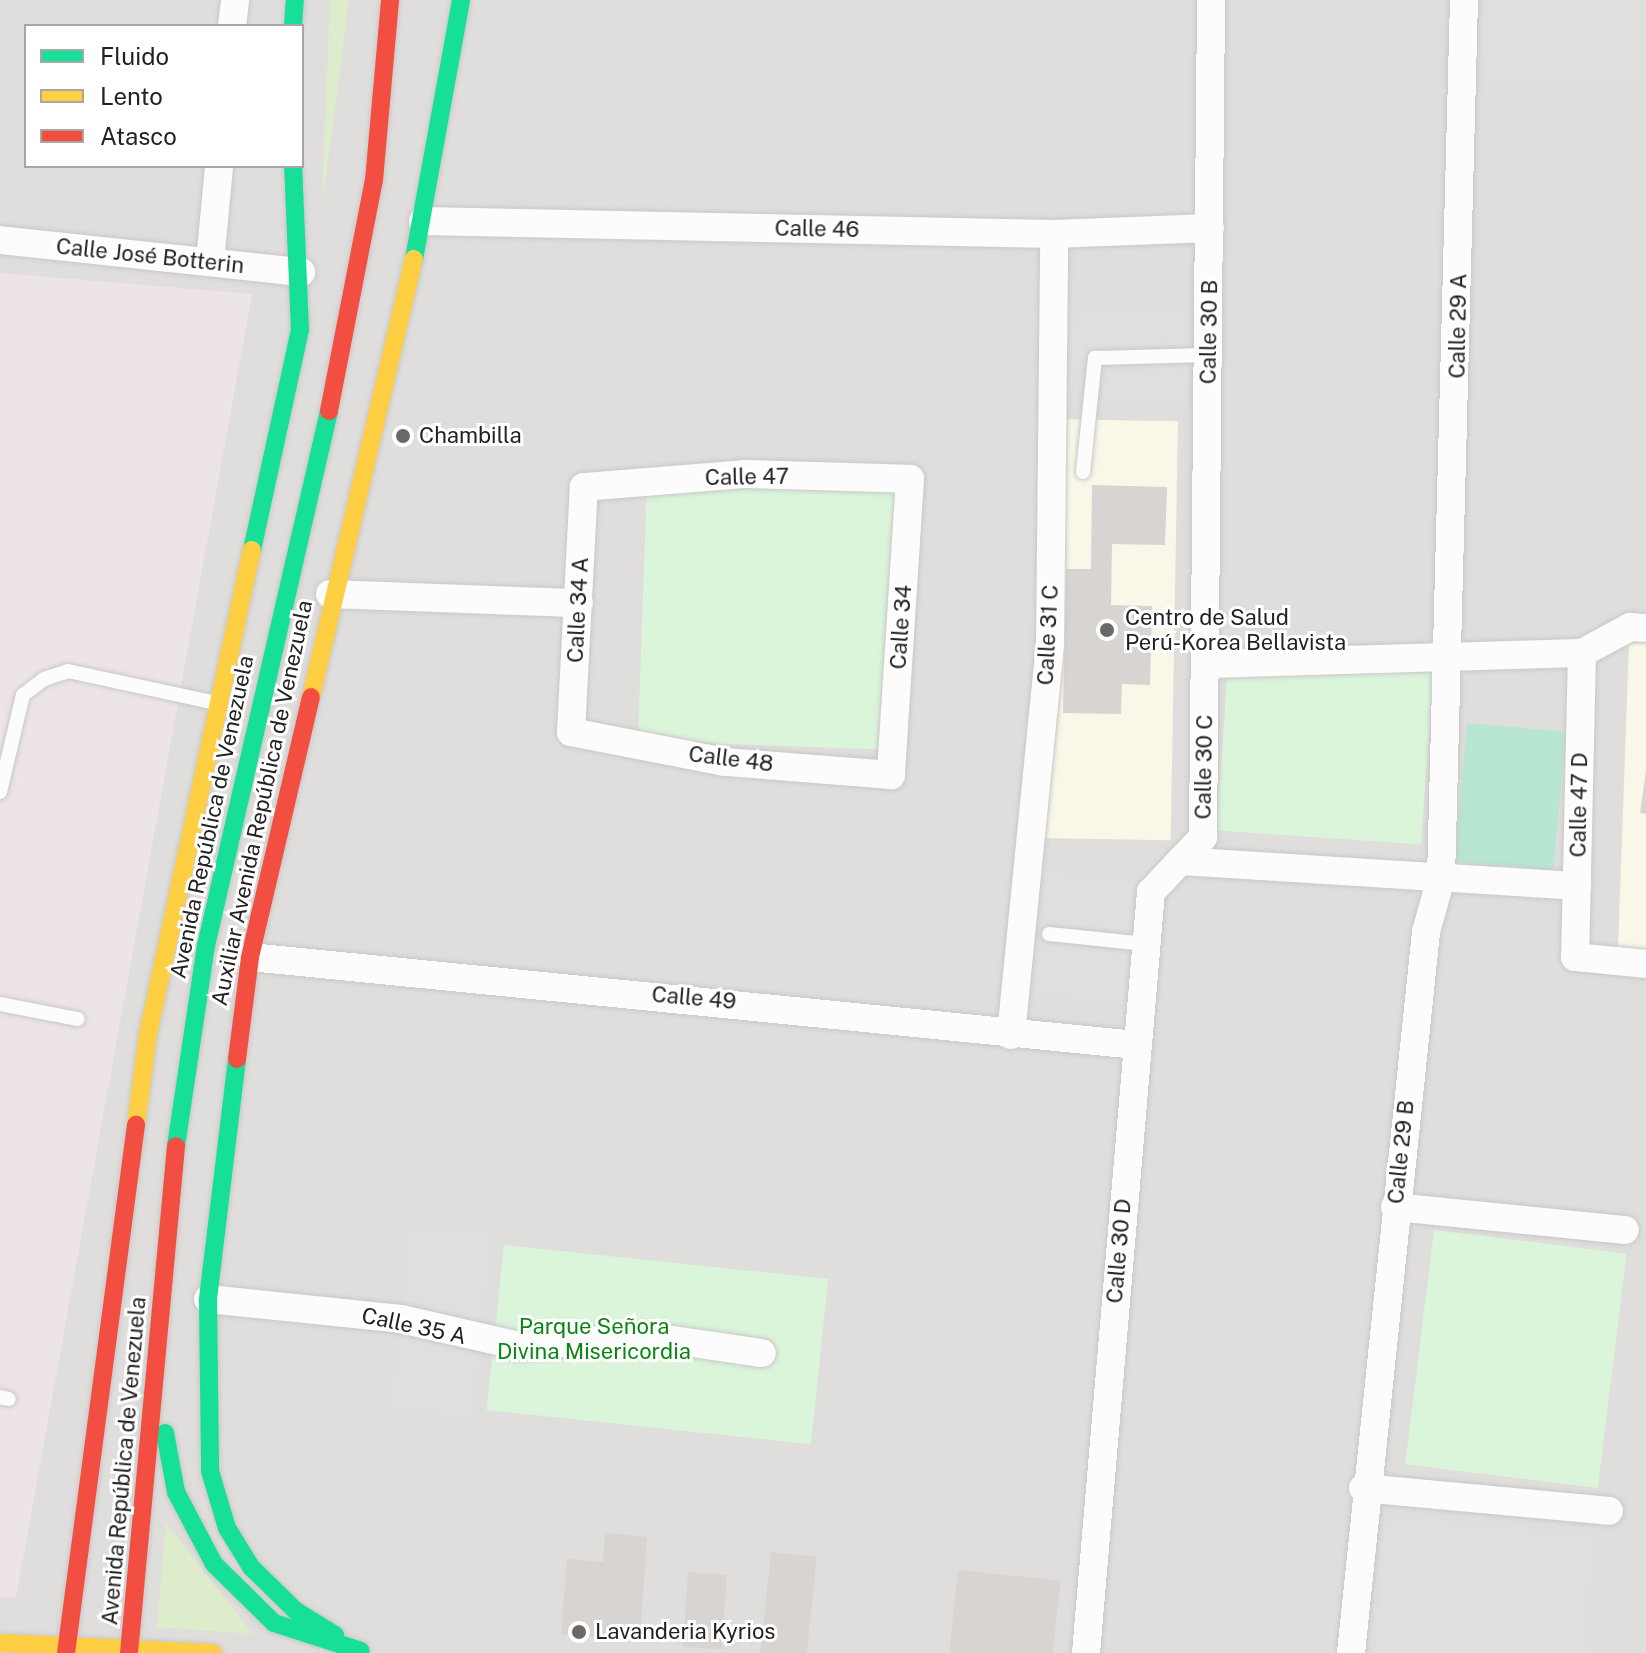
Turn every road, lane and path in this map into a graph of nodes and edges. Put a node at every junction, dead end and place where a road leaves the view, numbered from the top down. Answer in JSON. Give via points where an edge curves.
{"nodes":[{"id":1,"x":235,"y":0,"type":"edge"},
{"id":2,"x":295,"y":0,"type":"edge"},
{"id":3,"x":390,"y":0,"type":"edge"},
{"id":4,"x":461,"y":0,"type":"edge"},
{"id":5,"x":1211,"y":0,"type":"edge"},
{"id":6,"x":1464,"y":0,"type":"edge"},
{"id":7,"x":232,"y":24,"type":"edge"},
{"id":8,"x":293,"y":24,"type":"edge"},
{"id":9,"x":219,"y":168,"type":"edge"},
{"id":10,"x":293,"y":168,"type":"edge"},
{"id":11,"x":423,"y":221,"type":"junction"},
{"id":12,"x":1210,"y":228,"type":"junction"},
{"id":13,"x":1054,"y":234,"type":"junction"},
{"id":14,"x":0,"y":240,"type":"edge"},
{"id":15,"x":210,"y":262,"type":"junction"},
{"id":16,"x":301,"y":272,"type":"junction"},
{"id":17,"x":1209,"y":355,"type":"junction"},
{"id":18,"x":1083,"y":472,"type":"dead end"},
{"id":19,"x":910,"y":479,"type":"joint"},
{"id":20,"x":584,"y":487,"type":"joint"},
{"id":21,"x":330,"y":594,"type":"junction"},
{"id":22,"x":579,"y":603,"type":"junction"},
{"id":23,"x":1646,"y":628,"type":"edge"},
{"id":24,"x":1451,"y":651,"type":"junction"},
{"id":25,"x":1582,"y":653,"type":"junction"},
{"id":26,"x":1207,"y":664,"type":"junction"},
{"id":27,"x":220,"y":704,"type":"junction"},
{"id":28,"x":571,"y":732,"type":"joint"},
{"id":29,"x":891,"y":775,"type":"joint"},
{"id":30,"x":0,"y":792,"type":"edge"},
{"id":31,"x":1180,"y":861,"type":"junction"},
{"id":32,"x":1441,"y":878,"type":"junction"},
{"id":33,"x":1577,"y":886,"type":"junction"},
{"id":34,"x":1049,"y":934,"type":"dead end"},
{"id":35,"x":1146,"y":944,"type":"junction"},
{"id":36,"x":250,"y":957,"type":"junction"},
{"id":37,"x":1646,"y":964,"type":"edge"},
{"id":38,"x":0,"y":1004,"type":"edge"},
{"id":39,"x":78,"y":1019,"type":"dead end"},
{"id":40,"x":1011,"y":1035,"type":"junction"},
{"id":41,"x":1137,"y":1045,"type":"junction"},
{"id":42,"x":1395,"y":1207,"type":"junction"},
{"id":43,"x":1625,"y":1230,"type":"dead end"},
{"id":44,"x":208,"y":1299,"type":"junction"},
{"id":45,"x":762,"y":1353,"type":"dead end"},
{"id":46,"x":158,"y":1363,"type":"junction"},
{"id":47,"x":1363,"y":1488,"type":"junction"},
{"id":48,"x":1609,"y":1511,"type":"dead end"},
{"id":49,"x":0,"y":1643,"type":"edge"},
{"id":50,"x":130,"y":1649,"type":"edge"},
{"id":51,"x":66,"y":1650,"type":"edge"},
{"id":52,"x":366,"y":1652,"type":"edge"},
{"id":53,"x":213,"y":1653,"type":"edge"},
{"id":54,"x":1086,"y":1653,"type":"edge"},
{"id":55,"x":1351,"y":1653,"type":"edge"}],
"edges":[{"from":1,"to":7,"type":"street"},
{"from":2,"to":8,"type":"main road"},
{"from":3,"to":46,"type":"main road","name":"Avenida República de Venezuela","via":[[374,180],[350,318],[206,946],[179,1116]]},
{"from":4,"to":11,"type":"main road","name":"Auxiliar Avenida República de Venezuela"},
{"from":5,"to":12,"type":"street","name":"Calle 30 B"},
{"from":6,"to":24,"type":"street","name":"Calle 29 A"},
{"from":9,"to":15,"type":"street"},
{"from":10,"to":16,"type":"main road","name":"Avenida República de Venezuela"},
{"from":11,"to":13,"type":"street","name":"Calle 46"},
{"from":11,"to":21,"type":"main road","name":"Auxiliar Avenida República de Venezuela"},
{"from":12,"to":13,"type":"street","name":"Calle 46"},
{"from":12,"to":17,"type":"street","name":"Calle 30 B"},
{"from":13,"to":40,"type":"street","name":"Calle 31 C","via":[[1050,643]]},
{"from":14,"to":15,"type":"street","name":"Calle José Botterin"},
{"from":15,"to":16,"type":"street","name":"Calle José Botterin"},
{"from":16,"to":27,"type":"main road","name":"Avenida República de Venezuela","via":[[292,371]]},
{"from":17,"to":18,"type":"lane","via":[[1095,358]]},
{"from":17,"to":26,"type":"street","name":"Calle 30 B"},
{"from":19,"to":20,"type":"street","name":"Calle 47","via":[[745,474]]},
{"from":19,"to":29,"type":"street","name":"Calle 34"},
{"from":20,"to":22,"type":"street","name":"Calle 34 A"},
{"from":21,"to":22,"type":"street"},
{"from":21,"to":36,"type":"main road","name":"Auxiliar Avenida República de Venezuela"},
{"from":22,"to":28,"type":"street","name":"Calle 34 A"},
{"from":23,"to":25,"type":"street","via":[[1630,627]]},
{"from":24,"to":25,"type":"street"},
{"from":24,"to":26,"type":"street"},
{"from":24,"to":32,"type":"street","name":"Calle 29 B"},
{"from":25,"to":33,"type":"street","name":"Calle 47 D"},
{"from":26,"to":31,"type":"street","name":"Calle 30 C","via":[[1203,837]]},
{"from":27,"to":30,"type":"lane","via":[[68,671],[44,679],[23,695]]},
{"from":27,"to":51,"type":"main road","name":"Avenida República de Venezuela","via":[[148,1034]]},
{"from":28,"to":29,"type":"street","name":"Calle 48","via":[[725,762]]},
{"from":31,"to":32,"type":"street"},
{"from":31,"to":35,"type":"street","name":"Calle 30 D","via":[[1151,892]]},
{"from":32,"to":33,"type":"street"},
{"from":32,"to":42,"type":"street","name":"Calle 29 B","via":[[1426,932]]},
{"from":33,"to":37,"type":"street","name":"Calle 47 D","via":[[1575,957]]},
{"from":34,"to":35,"type":"lane"},
{"from":35,"to":41,"type":"street","name":"Calle 30 D"},
{"from":36,"to":40,"type":"street","name":"Calle 49","via":[[879,1016]]},
{"from":36,"to":44,"type":"main road","name":"Auxiliar Avenida República de Venezuela"},
{"from":38,"to":39,"type":"lane"},
{"from":40,"to":41,"type":"street","name":"Calle 49"},
{"from":41,"to":54,"type":"street","name":"Calle 30 D"},
{"from":42,"to":43,"type":"street"},
{"from":42,"to":47,"type":"street","name":"Calle 29 B"},
{"from":44,"to":45,"type":"street","name":"Calle 35 A","via":[[401,1319],[520,1346],[653,1337]]},
{"from":44,"to":52,"type":"main road","name":"Auxiliar Avenida República de Venezuela","via":[[210,1471],[227,1528],[251,1567],[296,1611]]},
{"from":46,"to":50,"type":"main road","name":"Avenida República de Venezuela"},
{"from":46,"to":52,"type":"main road","via":[[176,1492],[214,1564],[274,1623]]},
{"from":47,"to":48,"type":"street"},
{"from":47,"to":55,"type":"street","name":"Calle 29 B"},
{"from":49,"to":51,"type":"main road"},
{"from":50,"to":51,"type":"main road"},
{"from":50,"to":53,"type":"main road"}]}
